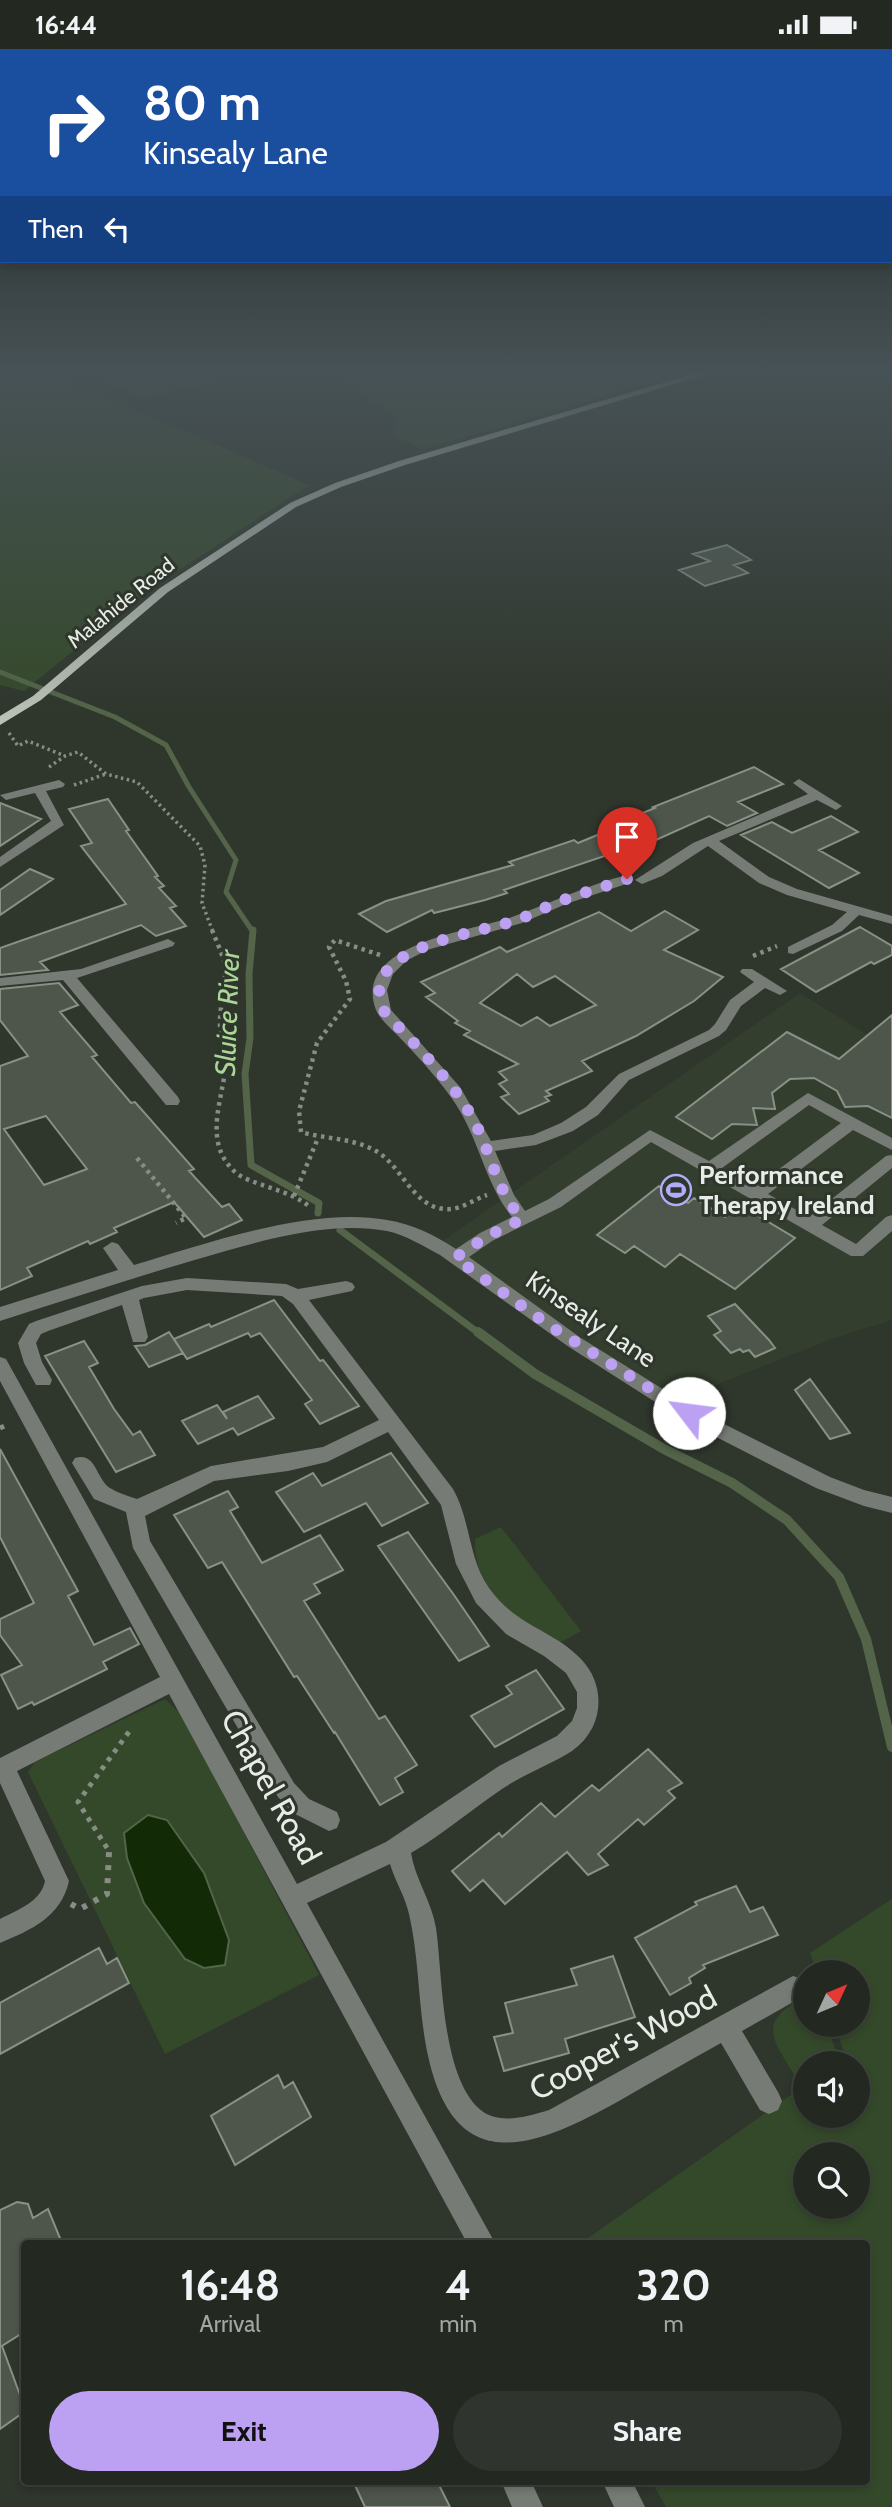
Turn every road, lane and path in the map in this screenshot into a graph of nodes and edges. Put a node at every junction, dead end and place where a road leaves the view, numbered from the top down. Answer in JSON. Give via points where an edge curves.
{"nodes":[{"id":1,"x":332,"y":488,"type":"edge"},
{"id":2,"x":0,"y":721,"type":"edge"},
{"id":3,"x":18,"y":746,"type":"dead end"},
{"id":4,"x":65,"y":756,"type":"junction"},
{"id":5,"x":46,"y":769,"type":"dead end"},
{"id":6,"x":106,"y":774,"type":"junction"},
{"id":7,"x":799,"y":783,"type":"dead end"},
{"id":8,"x":59,"y":784,"type":"joint"},
{"id":9,"x":38,"y":789,"type":"junction"},
{"id":10,"x":817,"y":795,"type":"junction"},
{"id":11,"x":6,"y":796,"type":"dead end"},
{"id":12,"x":836,"y":806,"type":"dead end"},
{"id":13,"x":710,"y":841,"type":"junction"},
{"id":14,"x":0,"y":863,"type":"edge"},
{"id":15,"x":601,"y":889,"type":"junction"},
{"id":16,"x":617,"y":903,"type":"dead end"},
{"id":17,"x":855,"y":909,"type":"junction"},
{"id":18,"x":892,"y":920,"type":"edge"},
{"id":19,"x":168,"y":943,"type":"dead end"},
{"id":20,"x":793,"y":950,"type":"dead end"},
{"id":21,"x":398,"y":961,"type":"junction"},
{"id":22,"x":747,"y":972,"type":"dead end"},
{"id":23,"x":68,"y":977,"type":"junction"},
{"id":24,"x":0,"y":982,"type":"edge"},
{"id":25,"x":764,"y":982,"type":"junction"},
{"id":26,"x":780,"y":991,"type":"dead end"},
{"id":27,"x":172,"y":1101,"type":"dead end"},
{"id":28,"x":852,"y":1123,"type":"junction"},
{"id":29,"x":318,"y":1138,"type":"junction"},
{"id":30,"x":892,"y":1145,"type":"edge"},
{"id":31,"x":486,"y":1147,"type":"junction"},
{"id":32,"x":137,"y":1159,"type":"dead end"},
{"id":33,"x":892,"y":1160,"type":"edge"},
{"id":34,"x":711,"y":1168,"type":"junction"},
{"id":35,"x":501,"y":1192,"type":"junction"},
{"id":36,"x":294,"y":1195,"type":"junction"},
{"id":37,"x":757,"y":1195,"type":"junction"},
{"id":38,"x":522,"y":1219,"type":"junction"},
{"id":39,"x":892,"y":1221,"type":"edge"},
{"id":40,"x":176,"y":1223,"type":"dead end"},
{"id":41,"x":316,"y":1225,"type":"junction"},
{"id":42,"x":810,"y":1225,"type":"junction"},
{"id":43,"x":112,"y":1248,"type":"dead end"},
{"id":44,"x":455,"y":1258,"type":"junction"},
{"id":45,"x":130,"y":1272,"type":"junction"},
{"id":46,"x":346,"y":1287,"type":"dead end"},
{"id":47,"x":129,"y":1296,"type":"junction"},
{"id":48,"x":296,"y":1296,"type":"junction"},
{"id":49,"x":0,"y":1314,"type":"edge"},
{"id":50,"x":139,"y":1337,"type":"dead end"},
{"id":51,"x":0,"y":1364,"type":"edge"},
{"id":52,"x":43,"y":1380,"type":"dead end"},
{"id":53,"x":392,"y":1422,"type":"junction"},
{"id":54,"x":7,"y":1425,"type":"dead end"},
{"id":55,"x":0,"y":1428,"type":"edge"},
{"id":56,"x":82,"y":1463,"type":"dead end"},
{"id":57,"x":892,"y":1505,"type":"edge"},
{"id":58,"x":139,"y":1509,"type":"junction"},
{"id":59,"x":172,"y":1682,"type":"junction"},
{"id":60,"x":139,"y":1719,"type":"dead end"},
{"id":61,"x":2,"y":1763,"type":"edge"},
{"id":62,"x":330,"y":1820,"type":"dead end"},
{"id":63,"x":398,"y":1847,"type":"junction"},
{"id":64,"x":56,"y":1895,"type":"junction"},
{"id":65,"x":292,"y":1898,"type":"junction"},
{"id":66,"x":0,"y":1931,"type":"edge"},
{"id":67,"x":793,"y":1988,"type":"dead end"},
{"id":68,"x":726,"y":2028,"type":"junction"},
{"id":69,"x":769,"y":2101,"type":"dead end"},
{"id":70,"x":479,"y":2240,"type":"edge"},
{"id":71,"x":517,"y":2485,"type":"edge"},
{"id":72,"x":618,"y":2485,"type":"edge"},
{"id":73,"x":528,"y":2507,"type":"edge"},
{"id":74,"x":631,"y":2507,"type":"edge"}],
"edges":[{"from":1,"to":2,"type":"main road","name":"Malahide Road","via":[[293,505],[163,590],[37,698]]},
{"from":3,"to":4,"type":"path","via":[[28,741]]},
{"from":4,"to":5,"type":"path"},
{"from":4,"to":6,"type":"path","via":[[78,752]]},
{"from":6,"to":8,"type":"path","via":[[74,785]]},
{"from":6,"to":36,"type":"path","via":[[137,782],[200,846],[205,865],[202,903],[224,962],[220,1027],[226,1050],[217,1140],[236,1173]]},
{"from":7,"to":10,"type":"street"},
{"from":8,"to":9,"type":"street"},
{"from":9,"to":11,"type":"street"},
{"from":9,"to":14,"type":"street","via":[[57,825]]},
{"from":10,"to":12,"type":"street"},
{"from":10,"to":13,"type":"street"},
{"from":13,"to":15,"type":"street","via":[[635,880]]},
{"from":13,"to":17,"type":"street","via":[[764,880],[792,893]]},
{"from":15,"to":16,"type":"street"},
{"from":15,"to":21,"type":"street","via":[[563,899],[512,922],[431,943]]},
{"from":17,"to":18,"type":"street"},
{"from":17,"to":20,"type":"street","via":[[844,923]]},
{"from":19,"to":23,"type":"street"},
{"from":21,"to":29,"type":"path","via":[[335,940],[329,947],[351,999],[317,1043],[299,1111],[301,1132]]},
{"from":21,"to":31,"type":"street","via":[[380,983],[384,1011],[455,1091]]},
{"from":22,"to":25,"type":"street"},
{"from":23,"to":24,"type":"street"},
{"from":23,"to":27,"type":"street"},
{"from":25,"to":26,"type":"street"},
{"from":25,"to":31,"type":"street","via":[[735,1003],[714,1033],[624,1077],[592,1111],[567,1127],[536,1140]]},
{"from":28,"to":30,"type":"street"},
{"from":28,"to":34,"type":"street","via":[[808,1098]]},
{"from":28,"to":37,"type":"street"},
{"from":29,"to":35,"type":"path","via":[[336,1137],[378,1152],[414,1192],[440,1209],[455,1209],[471,1199]]},
{"from":29,"to":36,"type":"path"},
{"from":31,"to":35,"type":"street"},
{"from":32,"to":40,"type":"path","via":[[186,1218]]},
{"from":33,"to":42,"type":"street"},
{"from":34,"to":37,"type":"street"},
{"from":34,"to":38,"type":"street","via":[[650,1135],[555,1203]]},
{"from":35,"to":38,"type":"street"},
{"from":36,"to":41,"type":"path","via":[[311,1209]]},
{"from":37,"to":42,"type":"street"},
{"from":38,"to":44,"type":"street"},
{"from":39,"to":42,"type":"street","via":[[857,1252]]},
{"from":41,"to":44,"type":"street","name":"Kinsealy Lane","via":[[388,1225]]},
{"from":41,"to":45,"type":"street","name":"Kinsealy Lane","via":[[280,1230]]},
{"from":43,"to":45,"type":"street"},
{"from":44,"to":57,"type":"street","name":"Kinsealy Lane","via":[[668,1402],[801,1472]]},
{"from":45,"to":49,"type":"street","name":"Kinsealy Lane"},
{"from":46,"to":48,"type":"street"},
{"from":47,"to":48,"type":"street","via":[[187,1284],[279,1288]]},
{"from":47,"to":50,"type":"street"},
{"from":47,"to":52,"type":"street","via":[[34,1329],[27,1343]]},
{"from":48,"to":53,"type":"street"},
{"from":51,"to":59,"type":"street","name":"Chapel Road"},
{"from":53,"to":58,"type":"street","via":[[308,1459],[211,1474]]},
{"from":53,"to":63,"type":"street","via":[[454,1508],[464,1558],[480,1591],[503,1619],[571,1661],[582,1675],[589,1705],[576,1734],[523,1763]]},
{"from":54,"to":55,"type":"path"},
{"from":56,"to":58,"type":"street","via":[[101,1493]]},
{"from":58,"to":62,"type":"street","via":[[135,1525],[140,1542],[286,1790],[301,1806]]},
{"from":59,"to":61,"type":"street"},
{"from":59,"to":65,"type":"street","name":"Chapel Road"},
{"from":60,"to":64,"type":"path","via":[[78,1802],[109,1852],[107,1894],[80,1909]]},
{"from":61,"to":64,"type":"street","via":[[57,1881]]},
{"from":63,"to":65,"type":"street"},
{"from":63,"to":68,"type":"street","name":"Cooper's Wood","via":[[398,1862],[420,1908],[444,2075],[473,2119],[491,2130],[538,2127],[567,2116]]},
{"from":64,"to":66,"type":"street","via":[[47,1906]]},
{"from":65,"to":70,"type":"street","name":"Chapel Road"},
{"from":67,"to":68,"type":"street","name":"Cooper's Wood"},
{"from":68,"to":69,"type":"street"},
{"from":71,"to":73,"type":"street"},
{"from":72,"to":74,"type":"street"}]}
